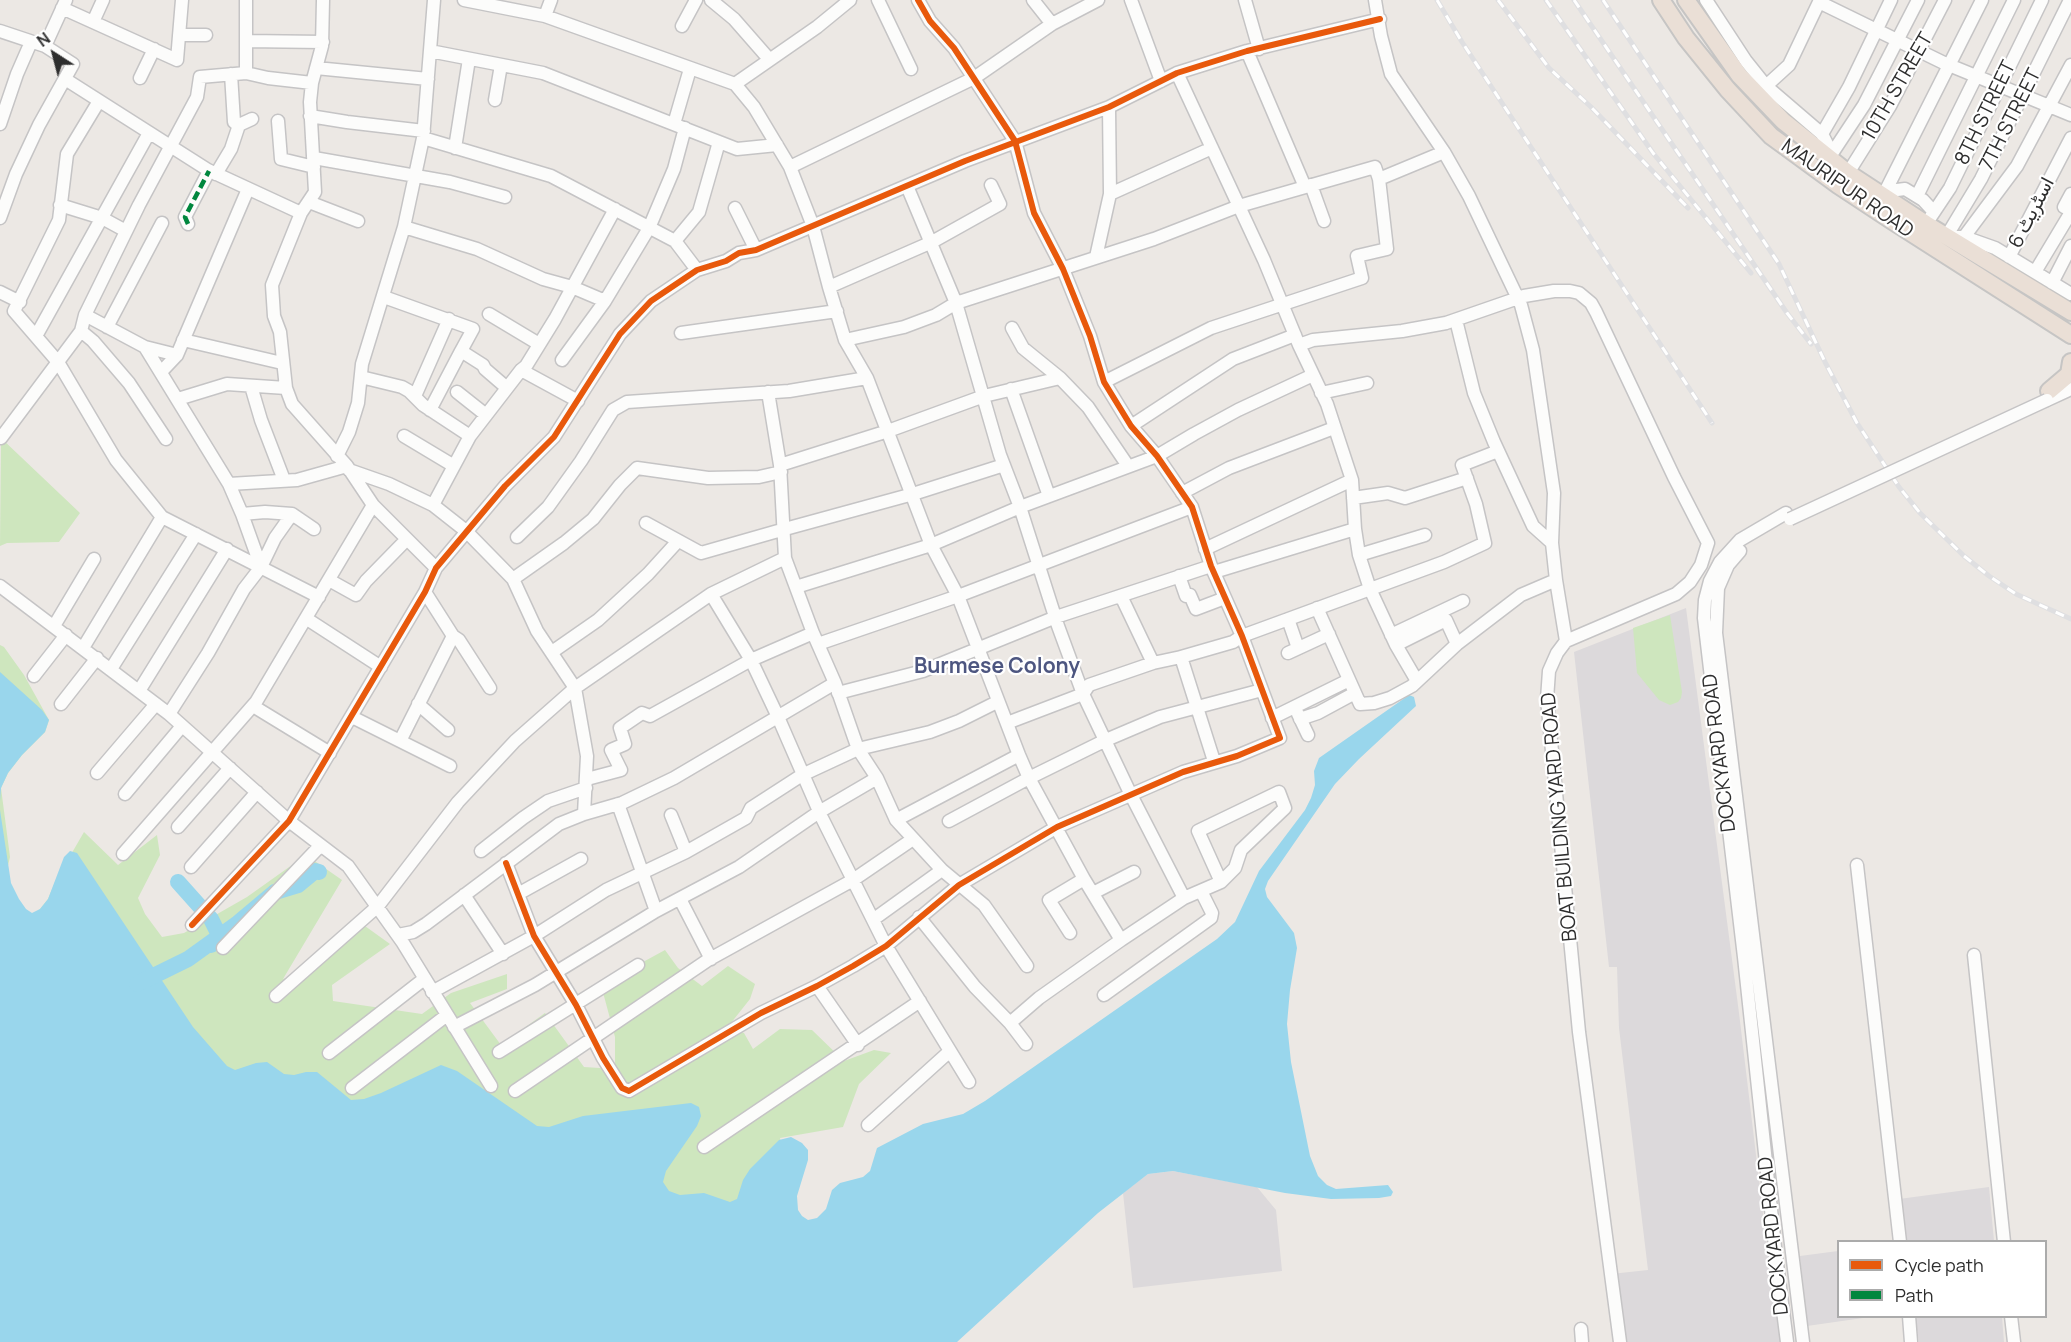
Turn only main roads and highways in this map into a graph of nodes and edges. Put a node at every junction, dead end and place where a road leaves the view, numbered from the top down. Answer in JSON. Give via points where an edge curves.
{"nodes":[{"id":1,"x":1661,"y":0,"type":"edge"},
{"id":2,"x":1686,"y":0,"type":"edge"},
{"id":3,"x":2071,"y":312,"type":"edge"},
{"id":4,"x":2055,"y":325,"type":"junction"},
{"id":5,"x":2071,"y":335,"type":"edge"},
{"id":6,"x":2071,"y":357,"type":"edge"},
{"id":7,"x":2071,"y":362,"type":"edge"},
{"id":8,"x":2045,"y":396,"type":"road end"}],
"edges":[{"from":1,"to":4,"type":"highway","name":"MAURIPUR ROAD","via":[[1693,47],[1771,136],[1838,185]]},
{"from":2,"to":3,"type":"highway","name":"MAURIPUR ROAD","via":[[1739,75],[1783,121],[1848,173],[1883,196],[1930,218],[1947,237]]},
{"from":4,"to":5,"type":"highway","name":"MAURIPUR ROAD"},
{"from":4,"to":6,"type":"highway","via":[[2064,334]]},
{"from":7,"to":8,"type":"highway","via":[[2069,374]]}]}
